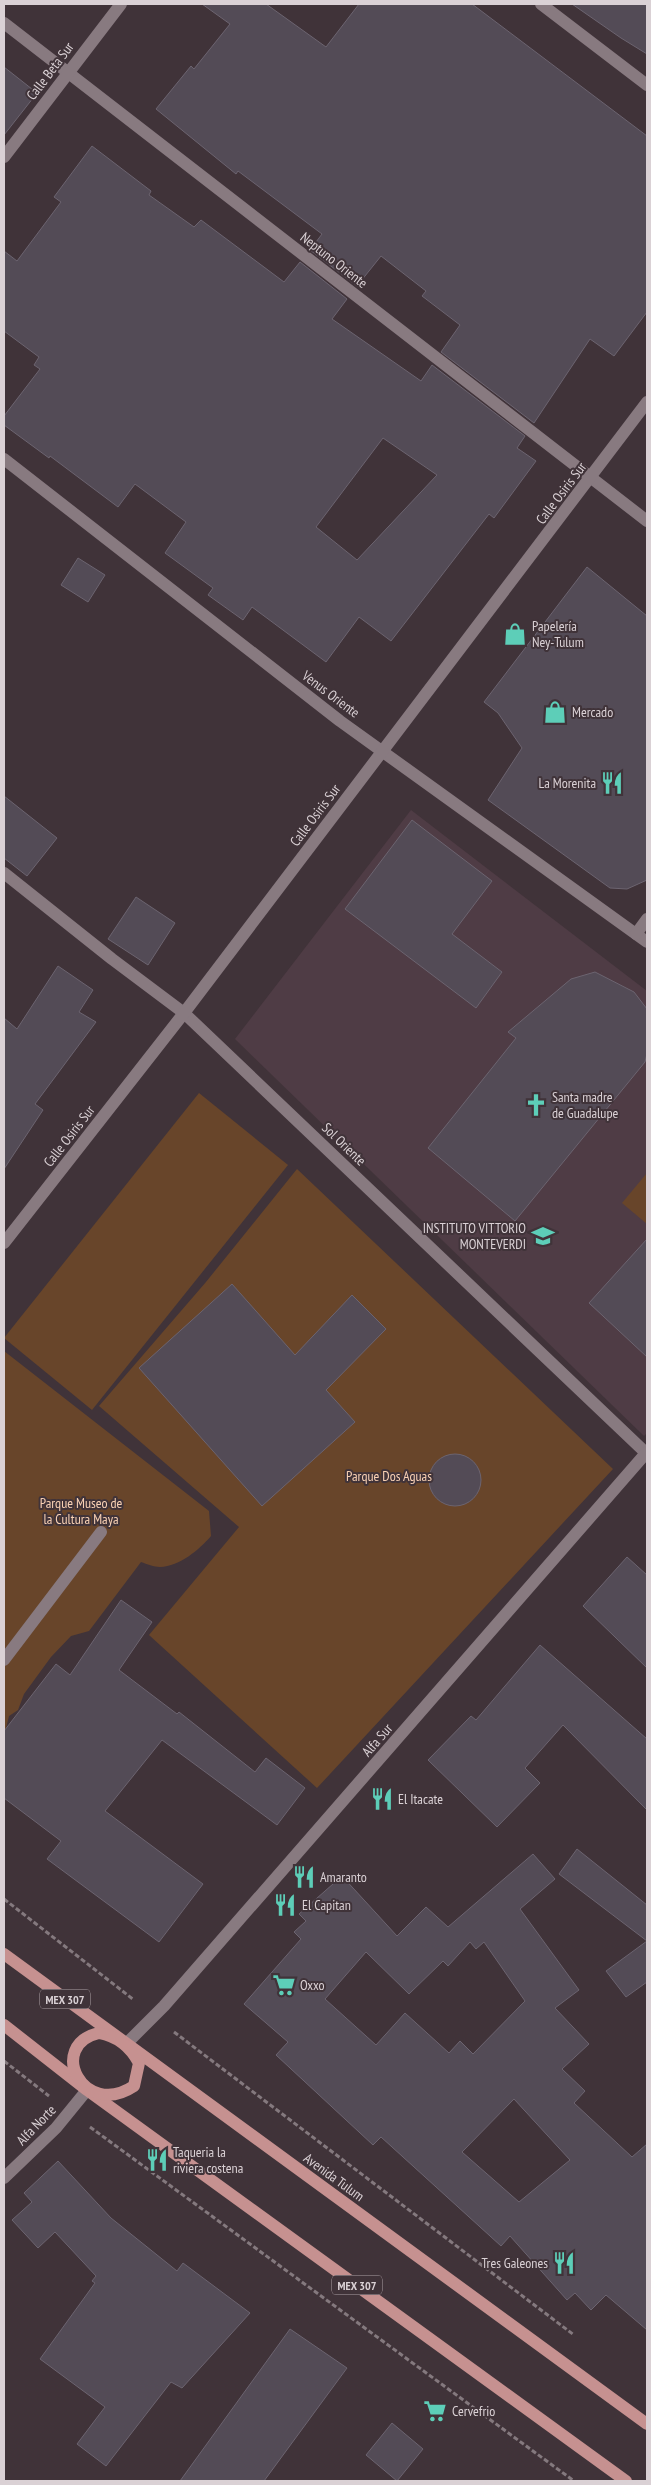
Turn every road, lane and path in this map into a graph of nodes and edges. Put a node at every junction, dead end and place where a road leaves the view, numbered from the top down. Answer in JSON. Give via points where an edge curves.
{"nodes":[{"id":1,"x":120,"y":4,"type":"edge"},
{"id":2,"x":541,"y":4,"type":"edge"},
{"id":3,"x":4,"y":23,"type":"edge"},
{"id":4,"x":68,"y":73,"type":"junction"},
{"id":5,"x":647,"y":85,"type":"edge"},
{"id":6,"x":4,"y":157,"type":"edge"},
{"id":7,"x":647,"y":402,"type":"edge"},
{"id":8,"x":4,"y":459,"type":"edge"},
{"id":9,"x":591,"y":478,"type":"junction"},
{"id":10,"x":647,"y":521,"type":"edge"},
{"id":11,"x":382,"y":751,"type":"junction"},
{"id":12,"x":4,"y":873,"type":"edge"},
{"id":13,"x":647,"y":919,"type":"edge"},
{"id":14,"x":636,"y":934,"type":"junction"},
{"id":15,"x":647,"y":942,"type":"edge"},
{"id":16,"x":184,"y":1013,"type":"junction"},
{"id":17,"x":4,"y":1243,"type":"edge"},
{"id":18,"x":647,"y":1453,"type":"edge"},
{"id":19,"x":101,"y":1532,"type":"dead end"},
{"id":20,"x":4,"y":1660,"type":"edge"},
{"id":21,"x":4,"y":1899,"type":"edge"},
{"id":22,"x":4,"y":1954,"type":"edge"},
{"id":23,"x":154,"y":2016,"type":"junction"},
{"id":24,"x":4,"y":2025,"type":"edge"},
{"id":25,"x":126,"y":2044,"type":"junction"},
{"id":26,"x":4,"y":2061,"type":"edge"},
{"id":27,"x":87,"y":2090,"type":"junction"},
{"id":28,"x":69,"y":2112,"type":"junction"},
{"id":29,"x":4,"y":2178,"type":"edge"},
{"id":30,"x":578,"y":2339,"type":"dead end"},
{"id":31,"x":647,"y":2424,"type":"edge"},
{"id":32,"x":574,"y":2481,"type":"edge"},
{"id":33,"x":626,"y":2481,"type":"edge"}],
"edges":[{"from":1,"to":4,"type":"street","name":"Calle Beta Sur"},
{"from":2,"to":5,"type":"street"},
{"from":3,"to":4,"type":"street","name":"Neptuno Oriente"},
{"from":4,"to":6,"type":"street","name":"Calle Beta Sur"},
{"from":4,"to":9,"type":"street","name":"Neptuno Oriente"},
{"from":7,"to":9,"type":"street","name":"Calle Osiris Sur"},
{"from":8,"to":11,"type":"street","name":"Venus Oriente"},
{"from":9,"to":10,"type":"street","name":"Neptuno Oriente"},
{"from":9,"to":11,"type":"street","name":"Calle Osiris Sur"},
{"from":11,"to":14,"type":"street","name":"Venus Oriente"},
{"from":11,"to":16,"type":"street","name":"Calle Osiris Sur"},
{"from":12,"to":16,"type":"street","name":"Sol Oriente"},
{"from":13,"to":14,"type":"street"},
{"from":14,"to":15,"type":"street","name":"Venus Oriente"},
{"from":16,"to":17,"type":"street","name":"Calle Osiris Sur"},
{"from":16,"to":18,"type":"street","name":"Sol Oriente"},
{"from":18,"to":23,"type":"street","name":"Alfa Sur"},
{"from":19,"to":20,"type":"street"},
{"from":21,"to":23,"type":"path"},
{"from":22,"to":25,"type":"main road","name":"Avenida Tulum","number":"MEX 307"},
{"from":23,"to":25,"type":"street","name":"Alfa Sur"},
{"from":23,"to":30,"type":"path"},
{"from":24,"to":27,"type":"main road","number":"MEX 307"},
{"from":25,"to":27,"type":"main road","via":[[139,2063],[134,2086],[122,2094],[110,2096],[100,2096]]},
{"from":25,"to":27,"type":"main road","via":[[99,2034],[86,2036],[76,2045],[73,2057],[75,2070]]},
{"from":25,"to":31,"type":"main road","name":"Avenida Tulum","number":"MEX 307"},
{"from":26,"to":28,"type":"path"},
{"from":27,"to":28,"type":"street","name":"Alfa Norte"},
{"from":27,"to":33,"type":"main road","number":"MEX 307"},
{"from":28,"to":29,"type":"street","name":"Alfa Norte"},
{"from":28,"to":32,"type":"path"}]}
